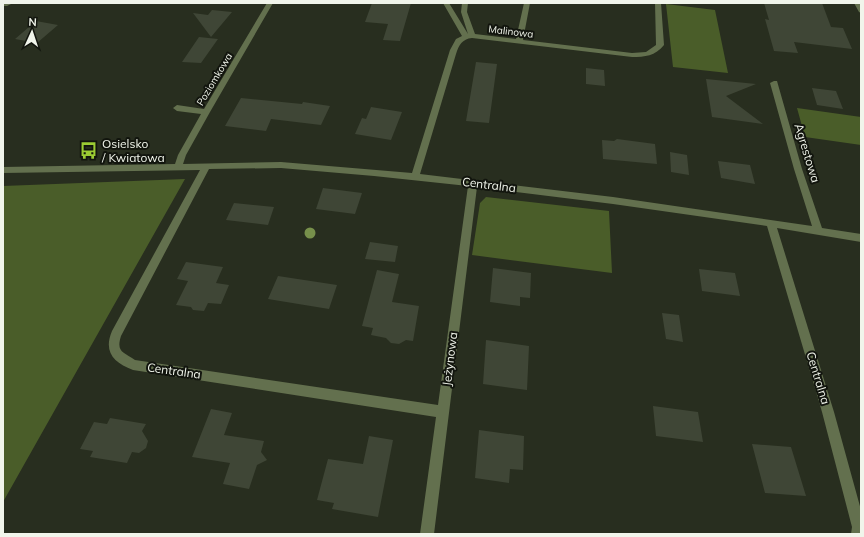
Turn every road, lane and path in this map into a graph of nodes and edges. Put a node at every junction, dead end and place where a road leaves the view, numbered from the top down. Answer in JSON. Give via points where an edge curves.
{"nodes":[{"id":1,"x":270,"y":3,"type":"edge"},
{"id":2,"x":446,"y":3,"type":"edge"},
{"id":3,"x":465,"y":3,"type":"edge"},
{"id":4,"x":527,"y":3,"type":"edge"},
{"id":5,"x":658,"y":3,"type":"edge"},
{"id":6,"x":857,"y":3,"type":"edge"},
{"id":7,"x":861,"y":10,"type":"edge"},
{"id":8,"x":469,"y":36,"type":"junction"},
{"id":9,"x":519,"y":42,"type":"junction"},
{"id":10,"x":774,"y":83,"type":"dead end"},
{"id":11,"x":176,"y":108,"type":"dead end"},
{"id":12,"x":206,"y":112,"type":"junction"},
{"id":13,"x":178,"y":166,"type":"junction"},
{"id":14,"x":206,"y":166,"type":"junction"},
{"id":15,"x":3,"y":170,"type":"edge"},
{"id":16,"x":415,"y":176,"type":"junction"},
{"id":17,"x":473,"y":183,"type":"junction"},
{"id":18,"x":771,"y":224,"type":"junction"},
{"id":19,"x":818,"y":231,"type":"junction"},
{"id":20,"x":861,"y":238,"type":"edge"},
{"id":21,"x":443,"y":412,"type":"junction"},
{"id":22,"x":426,"y":534,"type":"edge"},
{"id":23,"x":858,"y":534,"type":"edge"}],
"edges":[{"from":1,"to":12,"type":"street","name":"Poziomkowa"},
{"from":2,"to":8,"type":"street"},
{"from":3,"to":8,"type":"street","via":[[464,12]]},
{"from":4,"to":9,"type":"street"},
{"from":5,"to":9,"type":"street","name":"Malinowa","via":[[660,45],[650,53],[632,56]]},
{"from":6,"to":7,"type":"street"},
{"from":8,"to":9,"type":"street","name":"Malinowa"},
{"from":8,"to":16,"type":"street","via":[[456,42]]},
{"from":10,"to":19,"type":"street","name":"Agrestowa"},
{"from":11,"to":12,"type":"street"},
{"from":12,"to":13,"type":"street","name":"Poziomkowa"},
{"from":13,"to":14,"type":"street","name":"Centralna"},
{"from":13,"to":15,"type":"street","name":"Centralna"},
{"from":14,"to":16,"type":"street","name":"Centralna","via":[[281,165]]},
{"from":14,"to":21,"type":"street","name":"Centralna","via":[[116,335],[113,345],[116,354],[133,365]]},
{"from":16,"to":17,"type":"street","name":"Centralna"},
{"from":17,"to":18,"type":"street","name":"Centralna","via":[[604,199]]},
{"from":17,"to":21,"type":"street","name":"Jeżynowa"},
{"from":18,"to":19,"type":"street","name":"Centralna"},
{"from":18,"to":23,"type":"street","name":"Centralna","via":[[836,443],[859,527]]},
{"from":19,"to":20,"type":"street","name":"Centralna"},
{"from":21,"to":22,"type":"street","name":"Jeżynowa"}]}
